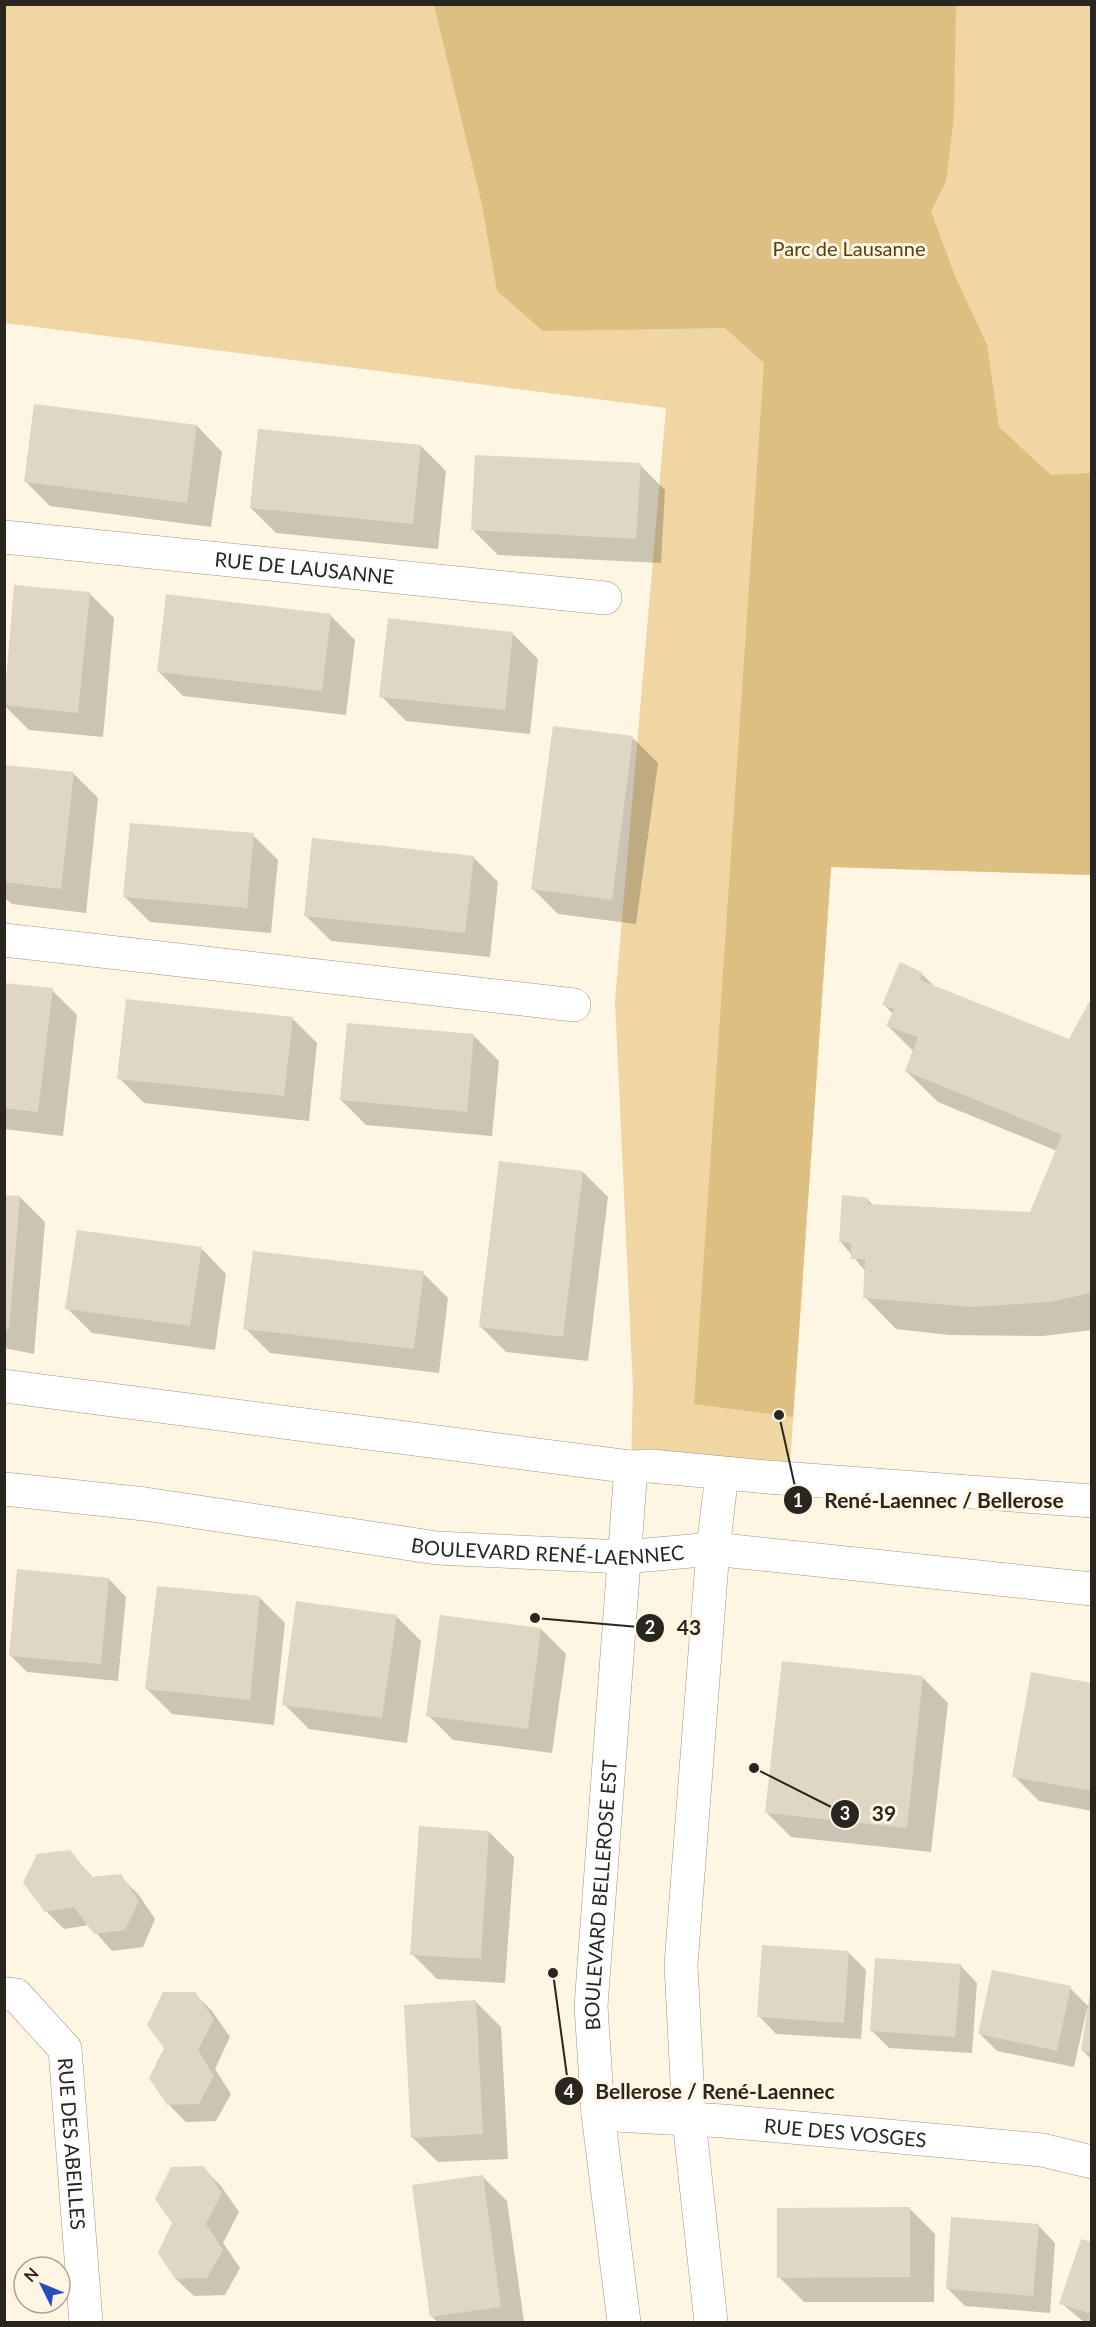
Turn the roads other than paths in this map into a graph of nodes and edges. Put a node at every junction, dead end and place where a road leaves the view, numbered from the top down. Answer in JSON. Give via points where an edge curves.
{"nodes":[{"id":1,"x":4,"y":537,"type":"edge"},
{"id":2,"x":604,"y":598,"type":"dead end"},
{"id":3,"x":4,"y":940,"type":"edge"},
{"id":4,"x":574,"y":1005,"type":"dead end"},
{"id":5,"x":4,"y":1386,"type":"edge"},
{"id":6,"x":631,"y":1467,"type":"junction"},
{"id":7,"x":722,"y":1474,"type":"junction"},
{"id":8,"x":4,"y":1490,"type":"edge"},
{"id":9,"x":1092,"y":1501,"type":"edge"},
{"id":10,"x":712,"y":1549,"type":"junction"},
{"id":11,"x":624,"y":1557,"type":"junction"},
{"id":12,"x":1092,"y":1589,"type":"edge"},
{"id":13,"x":4,"y":1994,"type":"edge"},
{"id":14,"x":598,"y":2114,"type":"junction"},
{"id":15,"x":689,"y":2120,"type":"junction"},
{"id":16,"x":1092,"y":2162,"type":"edge"},
{"id":17,"x":86,"y":2322,"type":"edge"},
{"id":18,"x":624,"y":2322,"type":"edge"},
{"id":19,"x":711,"y":2322,"type":"edge"}],
"edges":[{"from":1,"to":2,"type":"street","name":"RUE DE LAUSANNE"},
{"from":3,"to":4,"type":"street"},
{"from":5,"to":6,"type":"street"},
{"from":6,"to":7,"type":"street"},
{"from":6,"to":11,"type":"street","name":"BOULEVARD BELLEROSE EST"},
{"from":7,"to":9,"type":"street"},
{"from":7,"to":10,"type":"street"},
{"from":8,"to":11,"type":"street","name":"BOULEVARD RENÉ-LAENNEC","via":[[145,1504],[436,1548]]},
{"from":10,"to":11,"type":"street","name":"BOULEVARD RENÉ-LAENNEC"},
{"from":10,"to":12,"type":"street","name":"BOULEVARD RENÉ-LAENNEC"},
{"from":10,"to":15,"type":"street","via":[[681,1965]]},
{"from":11,"to":14,"type":"street","name":"BOULEVARD BELLEROSE EST","via":[[591,2006]]},
{"from":13,"to":17,"type":"street","name":"RUE DES ABEILLES","via":[[16,1995],[65,2049]]},
{"from":14,"to":15,"type":"street","name":"RUE DES VOSGES"},
{"from":14,"to":18,"type":"street","name":"BOULEVARD BELLEROSE EST"},
{"from":15,"to":16,"type":"street","name":"RUE DES VOSGES","via":[[1042,2150]]},
{"from":15,"to":19,"type":"street"}]}
